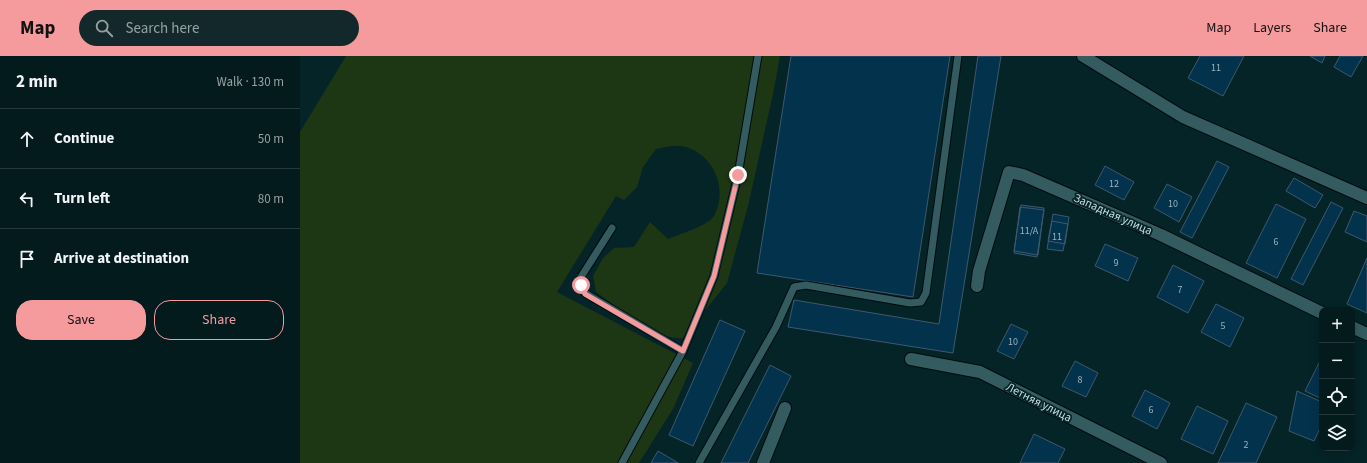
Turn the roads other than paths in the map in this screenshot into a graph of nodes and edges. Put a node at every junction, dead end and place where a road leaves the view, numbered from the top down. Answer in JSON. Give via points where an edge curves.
{"nodes":[{"id":1,"x":758,"y":56,"type":"edge"},
{"id":2,"x":958,"y":56,"type":"edge"},
{"id":3,"x":1084,"y":56,"type":"edge"},
{"id":4,"x":1367,"y":198,"type":"edge"},
{"id":5,"x":612,"y":228,"type":"dead end"},
{"id":6,"x":977,"y":286,"type":"dead end"},
{"id":7,"x":1319,"y":312,"type":"edge"},
{"id":8,"x":1355,"y":328,"type":"edge"},
{"id":9,"x":1367,"y":334,"type":"edge"},
{"id":10,"x":683,"y":351,"type":"junction"},
{"id":11,"x":911,"y":359,"type":"dead end"},
{"id":12,"x":785,"y":408,"type":"dead end"},
{"id":13,"x":622,"y":463,"type":"edge"},
{"id":14,"x":699,"y":463,"type":"edge"},
{"id":15,"x":763,"y":463,"type":"edge"},
{"id":16,"x":1161,"y":463,"type":"edge"}],
"edges":[{"from":1,"to":10,"type":"lane","via":[[728,220],[714,276]]},
{"from":2,"to":14,"type":"lane","via":[[926,293],[921,302],[910,303],[806,285],[794,287],[776,327]]},
{"from":3,"to":4,"type":"street","via":[[1183,117]]},
{"from":5,"to":10,"type":"lane","via":[[581,276],[585,294]]},
{"from":6,"to":7,"type":"street","name":"Западная улица","via":[[979,271],[1009,172],[1023,175],[1161,235]]},
{"from":8,"to":9,"type":"street"},
{"from":10,"to":13,"type":"lane"},
{"from":11,"to":16,"type":"street","name":"Летняя улица","via":[[980,372]]},
{"from":12,"to":15,"type":"street"}]}
